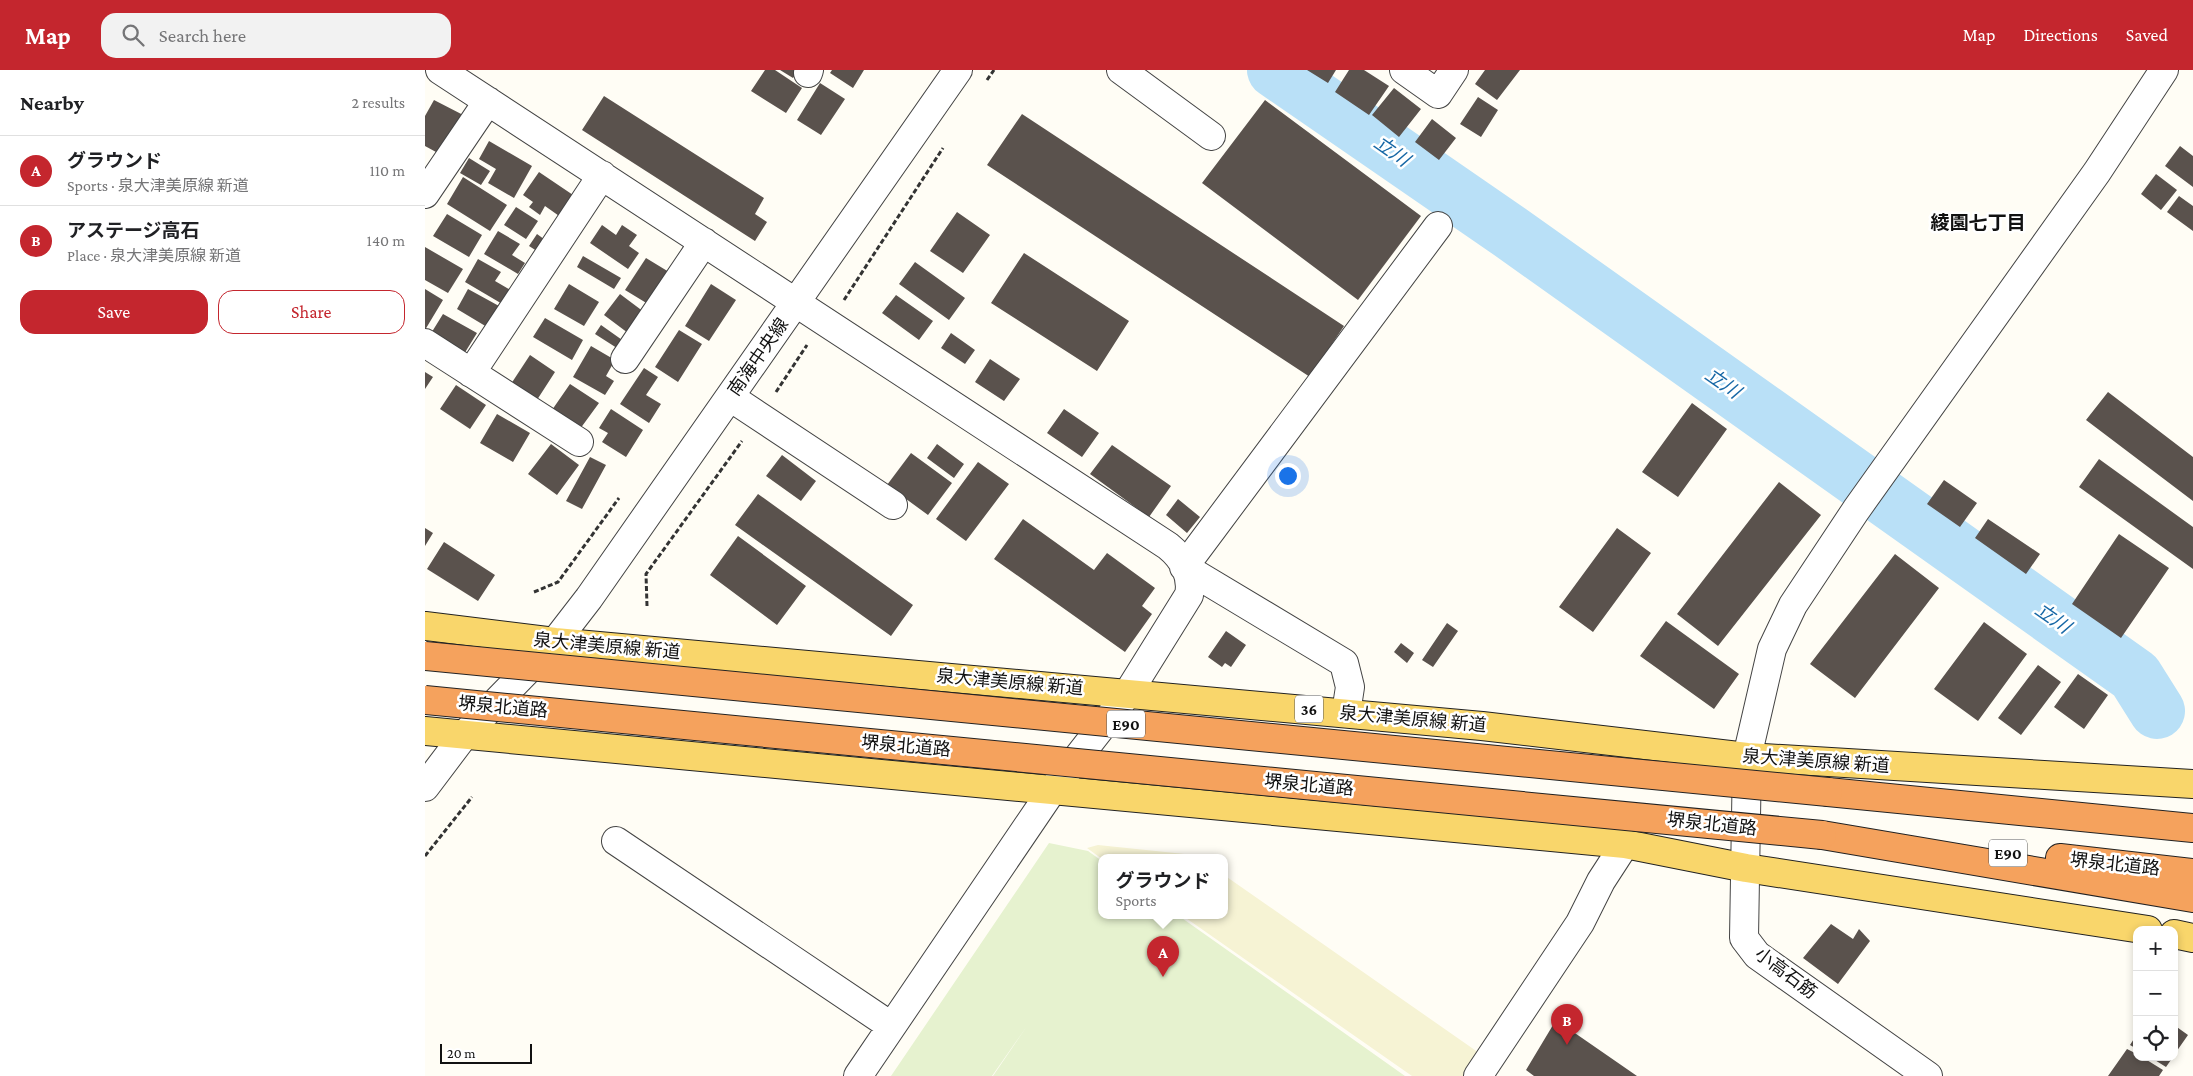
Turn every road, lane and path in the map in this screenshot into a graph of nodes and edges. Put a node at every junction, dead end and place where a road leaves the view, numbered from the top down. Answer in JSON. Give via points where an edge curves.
{"nodes":[{"id":1,"x":440,"y":70,"type":"edge"},
{"id":2,"x":957,"y":70,"type":"edge"},
{"id":3,"x":1121,"y":70,"type":"edge"},
{"id":4,"x":1404,"y":70,"type":"edge"},
{"id":5,"x":1454,"y":70,"type":"edge"},
{"id":6,"x":2164,"y":70,"type":"edge"},
{"id":7,"x":488,"y":101,"type":"junction"},
{"id":8,"x":1211,"y":136,"type":"dead end"},
{"id":9,"x":602,"y":175,"type":"junction"},
{"id":10,"x":425,"y":194,"type":"edge"},
{"id":11,"x":1439,"y":226,"type":"dead end"},
{"id":12,"x":704,"y":242,"type":"junction"},
{"id":13,"x":797,"y":303,"type":"junction"},
{"id":14,"x":425,"y":343,"type":"edge"},
{"id":15,"x":625,"y":359,"type":"dead end"},
{"id":16,"x":471,"y":373,"type":"junction"},
{"id":17,"x":730,"y":397,"type":"junction"},
{"id":18,"x":579,"y":442,"type":"dead end"},
{"id":19,"x":893,"y":505,"type":"dead end"},
{"id":20,"x":1185,"y":567,"type":"junction"},
{"id":21,"x":425,"y":626,"type":"edge"},
{"id":22,"x":555,"y":642,"type":"junction"},
{"id":23,"x":425,"y":656,"type":"edge"},
{"id":24,"x":1127,"y":692,"type":"junction"},
{"id":25,"x":425,"y":700,"type":"edge"},
{"id":26,"x":1347,"y":713,"type":"junction"},
{"id":27,"x":425,"y":731,"type":"edge"},
{"id":28,"x":465,"y":734,"type":"junction"},
{"id":29,"x":1747,"y":757,"type":"junction"},
{"id":30,"x":2193,"y":784,"type":"edge"},
{"id":31,"x":425,"y":787,"type":"edge"},
{"id":32,"x":1053,"y":790,"type":"junction"},
{"id":33,"x":1827,"y":792,"type":"junction"},
{"id":34,"x":472,"y":797,"type":"dead end"},
{"id":35,"x":2193,"y":811,"type":"edge"},
{"id":36,"x":2193,"y":828,"type":"edge"},
{"id":37,"x":1822,"y":835,"type":"junction"},
{"id":38,"x":616,"y":840,"type":"dead end"},
{"id":39,"x":1625,"y":844,"type":"junction"},
{"id":40,"x":425,"y":856,"type":"edge"},
{"id":41,"x":1746,"y":868,"type":"junction"},
{"id":42,"x":2193,"y":873,"type":"edge"},
{"id":43,"x":2193,"y":898,"type":"edge"},
{"id":44,"x":2133,"y":928,"type":"edge"},
{"id":45,"x":2178,"y":935,"type":"edge"},
{"id":46,"x":2193,"y":938,"type":"edge"},
{"id":47,"x":891,"y":1026,"type":"junction"},
{"id":48,"x":858,"y":1076,"type":"edge"},
{"id":49,"x":1478,"y":1076,"type":"edge"},
{"id":50,"x":1928,"y":1076,"type":"edge"}],
"edges":[{"from":1,"to":7,"type":"street"},
{"from":2,"to":13,"type":"street","name":"南海中央線"},
{"from":3,"to":8,"type":"street"},
{"from":4,"to":5,"type":"street","via":[[1438,94]]},
{"from":6,"to":29,"type":"street","name":"小高石筋","via":[[2097,172],[1856,510],[1793,605],[1772,649]]},
{"from":7,"to":9,"type":"street"},
{"from":7,"to":10,"type":"street"},
{"from":9,"to":12,"type":"street"},
{"from":9,"to":16,"type":"street"},
{"from":11,"to":20,"type":"street"},
{"from":12,"to":13,"type":"street"},
{"from":12,"to":15,"type":"street"},
{"from":13,"to":17,"type":"street","name":"南海中央線"},
{"from":13,"to":20,"type":"street","via":[[1168,546],[1179,555]]},
{"from":14,"to":16,"type":"street"},
{"from":16,"to":18,"type":"street"},
{"from":17,"to":19,"type":"street"},
{"from":17,"to":22,"type":"street","name":"南海中央線"},
{"from":20,"to":24,"type":"street","via":[[1191,582],[1189,595]]},
{"from":20,"to":26,"type":"street","via":[[1344,663],[1350,687]]},
{"from":21,"to":22,"type":"main road","name":"泉大津美原線 新道","number":"36"},
{"from":22,"to":24,"type":"main road","name":"泉大津美原線 新道","number":"36"},
{"from":22,"to":28,"type":"street","name":"南海中央線"},
{"from":23,"to":33,"type":"highway","number":"E90","bridge":true},
{"from":24,"to":26,"type":"main road","name":"泉大津美原線 新道","number":"36"},
{"from":24,"to":32,"type":"street"},
{"from":25,"to":37,"type":"highway","name":"堺泉北道路","number":"E90","bridge":true},
{"from":26,"to":29,"type":"main road","name":"泉大津美原線 新道","number":"36"},
{"from":27,"to":28,"type":"main road"},
{"from":28,"to":31,"type":"street"},
{"from":28,"to":32,"type":"main road"},
{"from":29,"to":30,"type":"main road","name":"泉大津美原線 新道","number":"36"},
{"from":29,"to":41,"type":"street","name":"小高石筋"},
{"from":32,"to":39,"type":"main road"},
{"from":32,"to":47,"type":"street"},
{"from":33,"to":35,"type":"highway"},
{"from":33,"to":36,"type":"highway","number":"E90"},
{"from":34,"to":40,"type":"path"},
{"from":37,"to":42,"type":"highway","name":"堺泉北道路","number":"E90"},
{"from":37,"to":43,"type":"highway"},
{"from":38,"to":47,"type":"street"},
{"from":39,"to":41,"type":"main road"},
{"from":39,"to":49,"type":"street","via":[[1601,881],[1580,923]]},
{"from":41,"to":44,"type":"main road"},
{"from":41,"to":50,"type":"street","name":"小高石筋","via":[[1744,938],[1757,955]]},
{"from":45,"to":46,"type":"main road"},
{"from":47,"to":48,"type":"street"}]}
